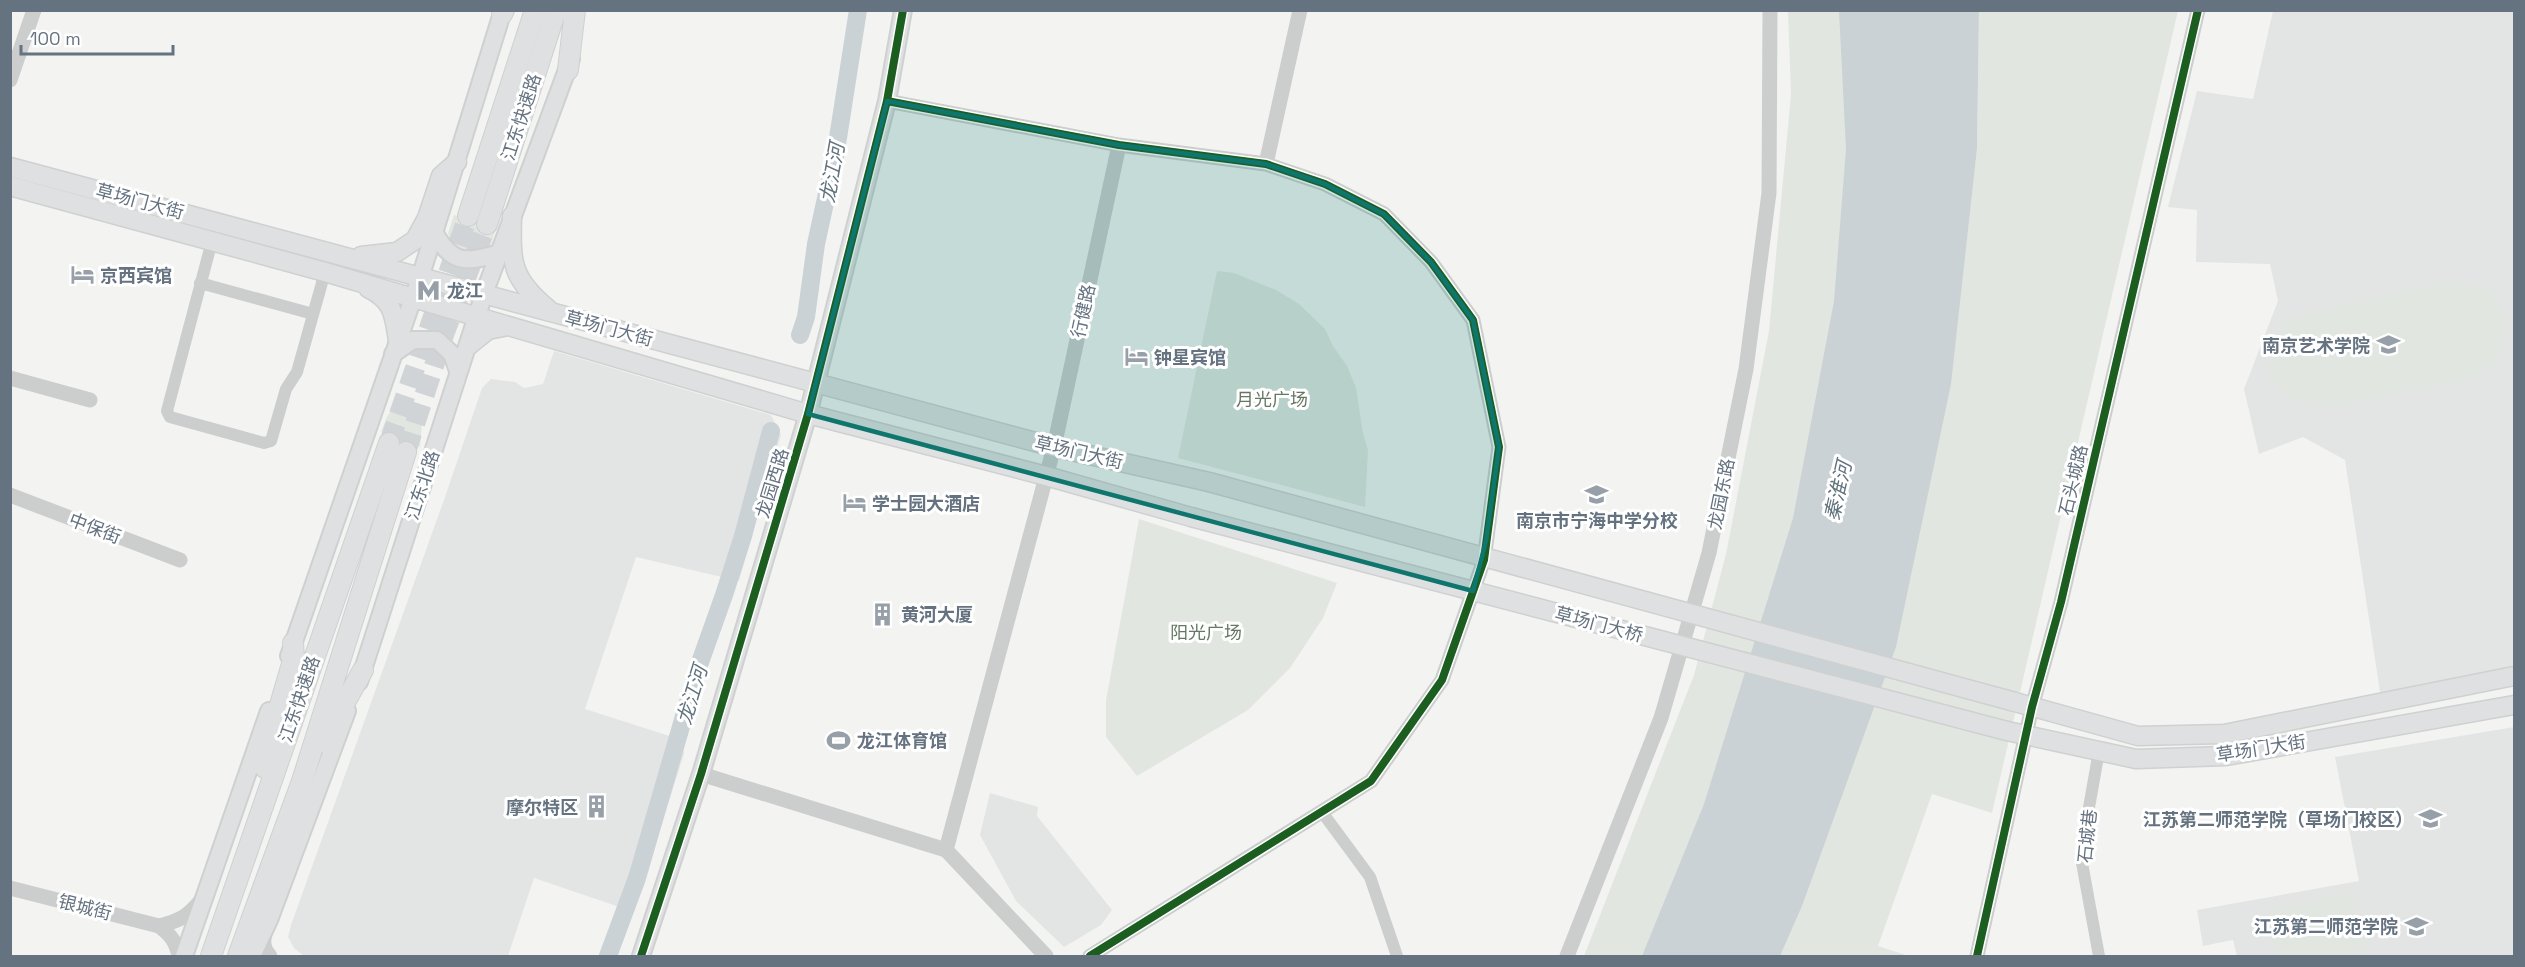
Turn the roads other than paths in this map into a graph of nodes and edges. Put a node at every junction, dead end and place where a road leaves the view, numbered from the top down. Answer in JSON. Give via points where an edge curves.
{"nodes":[{"id":1,"x":34,"y":10,"type":"edge"},
{"id":2,"x":533,"y":10,"type":"edge"},
{"id":3,"x":556,"y":10,"type":"edge"},
{"id":4,"x":575,"y":10,"type":"edge"},
{"id":5,"x":584,"y":10,"type":"edge"},
{"id":6,"x":903,"y":10,"type":"edge"},
{"id":7,"x":1300,"y":10,"type":"edge"},
{"id":8,"x":1770,"y":10,"type":"edge"},
{"id":9,"x":2198,"y":10,"type":"edge"},
{"id":10,"x":503,"y":12,"type":"edge"},
{"id":11,"x":568,"y":70,"type":"junction"},
{"id":12,"x":10,"y":80,"type":"edge"},
{"id":13,"x":887,"y":101,"type":"junction"},
{"id":14,"x":1119,"y":145,"type":"junction"},
{"id":15,"x":457,"y":162,"type":"junction"},
{"id":16,"x":1266,"y":164,"type":"junction"},
{"id":17,"x":10,"y":167,"type":"edge"},
{"id":18,"x":10,"y":186,"type":"edge"},
{"id":19,"x":468,"y":216,"type":"tunnel mouth"},
{"id":20,"x":512,"y":216,"type":"junction"},
{"id":21,"x":487,"y":224,"type":"tunnel mouth"},
{"id":22,"x":433,"y":230,"type":"junction"},
{"id":23,"x":212,"y":241,"type":"junction"},
{"id":24,"x":500,"y":254,"type":"junction"},
{"id":25,"x":351,"y":258,"type":"junction"},
{"id":26,"x":325,"y":272,"type":"junction"},
{"id":27,"x":421,"y":275,"type":"junction"},
{"id":28,"x":353,"y":280,"type":"junction"},
{"id":29,"x":200,"y":283,"type":"junction"},
{"id":30,"x":484,"y":294,"type":"junction"},
{"id":31,"x":413,"y":298,"type":"junction"},
{"id":32,"x":551,"y":313,"type":"junction"},
{"id":33,"x":313,"y":314,"type":"junction"},
{"id":34,"x":478,"y":316,"type":"junction"},
{"id":35,"x":510,"y":326,"type":"junction"},
{"id":36,"x":468,"y":346,"type":"junction"},
{"id":37,"x":396,"y":347,"type":"junction"},
{"id":38,"x":458,"y":371,"type":"junction"},
{"id":39,"x":10,"y":378,"type":"edge"},
{"id":40,"x":816,"y":383,"type":"junction"},
{"id":41,"x":90,"y":400,"type":"dead end"},
{"id":42,"x":808,"y":414,"type":"junction"},
{"id":43,"x":1054,"y":447,"type":"junction"},
{"id":44,"x":1046,"y":476,"type":"junction"},
{"id":45,"x":1209,"y":482,"type":"joint"},
{"id":46,"x":10,"y":495,"type":"edge"},
{"id":47,"x":1191,"y":517,"type":"joint"},
{"id":48,"x":180,"y":560,"type":"dead end"},
{"id":49,"x":293,"y":643,"type":"junction"},
{"id":50,"x":363,"y":670,"type":"junction"},
{"id":51,"x":2514,"y":676,"type":"edge"},
{"id":52,"x":2023,"y":704,"type":"junction"},
{"id":53,"x":2514,"y":705,"type":"edge"},
{"id":54,"x":2007,"y":731,"type":"joint"},
{"id":55,"x":2026,"y":736,"type":"junction"},
{"id":56,"x":2099,"y":751,"type":"junction"},
{"id":57,"x":701,"y":774,"type":"junction"},
{"id":58,"x":302,"y":781,"type":"junction"},
{"id":59,"x":1322,"y":812,"type":"junction"},
{"id":60,"x":257,"y":818,"type":"junction"},
{"id":61,"x":946,"y":850,"type":"junction"},
{"id":62,"x":10,"y":888,"type":"edge"},
{"id":63,"x":204,"y":897,"type":"junction"},
{"id":64,"x":268,"y":920,"type":"junction"},
{"id":65,"x":159,"y":926,"type":"junction"},
{"id":66,"x":178,"y":957,"type":"edge"},
{"id":67,"x":184,"y":957,"type":"edge"},
{"id":68,"x":211,"y":957,"type":"edge"},
{"id":69,"x":238,"y":957,"type":"edge"},
{"id":70,"x":252,"y":957,"type":"edge"},
{"id":71,"x":270,"y":957,"type":"edge"},
{"id":72,"x":640,"y":957,"type":"edge"},
{"id":73,"x":1046,"y":957,"type":"edge"},
{"id":74,"x":1090,"y":957,"type":"edge"},
{"id":75,"x":1397,"y":957,"type":"edge"},
{"id":76,"x":1567,"y":957,"type":"edge"},
{"id":77,"x":1977,"y":957,"type":"edge"},
{"id":78,"x":2099,"y":957,"type":"edge"}],
"edges":[{"from":1,"to":12,"type":"street"},
{"from":2,"to":19,"type":"highway","name":"江东快速路"},
{"from":3,"to":21,"type":"highway","name":"江东快速路"},
{"from":4,"to":11,"type":"highway"},
{"from":5,"to":11,"type":"main road","name":"江东北路"},
{"from":6,"to":13,"type":"main road","name":"龙园西路"},
{"from":7,"to":16,"type":"street"},
{"from":8,"to":76,"type":"street","name":"龙园东路","via":[[1769,194],[1746,369],[1709,553],[1661,718]]},
{"from":9,"to":52,"type":"street","name":"石头城路","via":[[2061,602]]},
{"from":10,"to":15,"type":"main road"},
{"from":11,"to":20,"type":"main road","name":"江东北路"},
{"from":13,"to":14,"type":"street"},
{"from":13,"to":40,"type":"main road","name":"龙园西路"},
{"from":14,"to":16,"type":"street"},
{"from":14,"to":43,"type":"street","name":"行健路"},
{"from":15,"to":22,"type":"main road"},
{"from":15,"to":25,"type":"main road","via":[[441,176],[415,240],[397,252]]},
{"from":16,"to":59,"type":"street","via":[[1325,184],[1384,214],[1431,262],[1473,320],[1499,447],[1484,560],[1442,680],[1371,781]]},
{"from":17,"to":25,"type":"main road","name":"草场门大街"},
{"from":18,"to":23,"type":"main road","name":"草场门大街"},
{"from":20,"to":24,"type":"main road","name":"江东北路"},
{"from":20,"to":32,"type":"main road","via":[[514,270],[534,298]]},
{"from":22,"to":24,"type":"main road","via":[[443,248],[459,259]]},
{"from":22,"to":27,"type":"main road"},
{"from":23,"to":26,"type":"main road","name":"草场门大街"},
{"from":23,"to":29,"type":"street"},
{"from":24,"to":30,"type":"main road","name":"江东北路"},
{"from":25,"to":27,"type":"main road","name":"草场门大街"},
{"from":26,"to":28,"type":"main road","name":"草场门大街"},
{"from":26,"to":33,"type":"street"},
{"from":27,"to":30,"type":"main road","name":"草场门大街"},
{"from":27,"to":31,"type":"main road"},
{"from":28,"to":31,"type":"main road","name":"草场门大街"},
{"from":28,"to":37,"type":"main road","via":[[377,293],[394,311]]},
{"from":29,"to":33,"type":"street"},
{"from":29,"to":33,"type":"street","via":[[167,411],[170,417],[264,443],[271,441],[286,389],[297,372]]},
{"from":30,"to":32,"type":"main road","name":"草场门大街"},
{"from":30,"to":34,"type":"main road","name":"江东北路"},
{"from":31,"to":34,"type":"main road","name":"草场门大街"},
{"from":31,"to":37,"type":"main road"},
{"from":32,"to":40,"type":"main road","name":"草场门大街"},
{"from":34,"to":35,"type":"main road","name":"草场门大街"},
{"from":34,"to":36,"type":"main road","name":"江东北路"},
{"from":35,"to":36,"type":"main road","via":[[488,330]]},
{"from":35,"to":42,"type":"main road","name":"草场门大街"},
{"from":36,"to":38,"type":"main road","name":"江东北路"},
{"from":37,"to":38,"type":"main road","via":[[412,340],[437,340],[452,354]]},
{"from":37,"to":49,"type":"main road"},
{"from":38,"to":50,"type":"main road","name":"江东北路"},
{"from":39,"to":41,"type":"street"},
{"from":40,"to":42,"type":"main road","name":"龙园西路"},
{"from":40,"to":43,"type":"main road","name":"草场门大街"},
{"from":42,"to":44,"type":"main road","name":"草场门大街"},
{"from":42,"to":57,"type":"main road","name":"龙园西路"},
{"from":43,"to":44,"type":"street","name":"行健路"},
{"from":43,"to":45,"type":"main road","name":"草场门大街"},
{"from":44,"to":47,"type":"main road","name":"草场门大街"},
{"from":44,"to":61,"type":"street","name":"行健路"},
{"from":45,"to":52,"type":"main road","name":"草场门大桥","bridge":true},
{"from":46,"to":48,"type":"street","name":"中保街"},
{"from":47,"to":54,"type":"main road","name":"草场门大桥","bridge":true},
{"from":49,"to":60,"type":"highway","via":[[294,657],[267,749]]},
{"from":49,"to":63,"type":"main road"},
{"from":50,"to":58,"type":"highway"},
{"from":50,"to":64,"type":"main road","name":"江东北路"},
{"from":51,"to":52,"type":"main road","name":"草场门大街","via":[[2224,734],[2138,736]]},
{"from":52,"to":55,"type":"street","name":"石头城路"},
{"from":53,"to":56,"type":"main road","name":"草场门大街","via":[[2226,756],[2136,759]]},
{"from":54,"to":55,"type":"main road","name":"草场门大街"},
{"from":55,"to":56,"type":"main road","name":"草场门大街"},
{"from":55,"to":77,"type":"street","name":"石头城路"},
{"from":56,"to":78,"type":"street","name":"石城巷","via":[[2082,863]]},
{"from":57,"to":61,"type":"street"},
{"from":57,"to":72,"type":"main road","name":"龙园西路"},
{"from":58,"to":60,"type":"highway","name":"江东快速路","via":[[398,447]]},
{"from":58,"to":69,"type":"highway","name":"江东快速路"},
{"from":59,"to":74,"type":"street"},
{"from":59,"to":75,"type":"street","via":[[1370,877]]},
{"from":60,"to":68,"type":"highway","name":"江东快速路"},
{"from":61,"to":73,"type":"street"},
{"from":62,"to":65,"type":"street","name":"银城街"},
{"from":63,"to":65,"type":"street","via":[[188,916]]},
{"from":63,"to":67,"type":"main road"},
{"from":64,"to":70,"type":"main road","name":"江东北路"},
{"from":64,"to":71,"type":"street","via":[[263,940]]},
{"from":65,"to":66,"type":"street","via":[[170,934]]}]}
